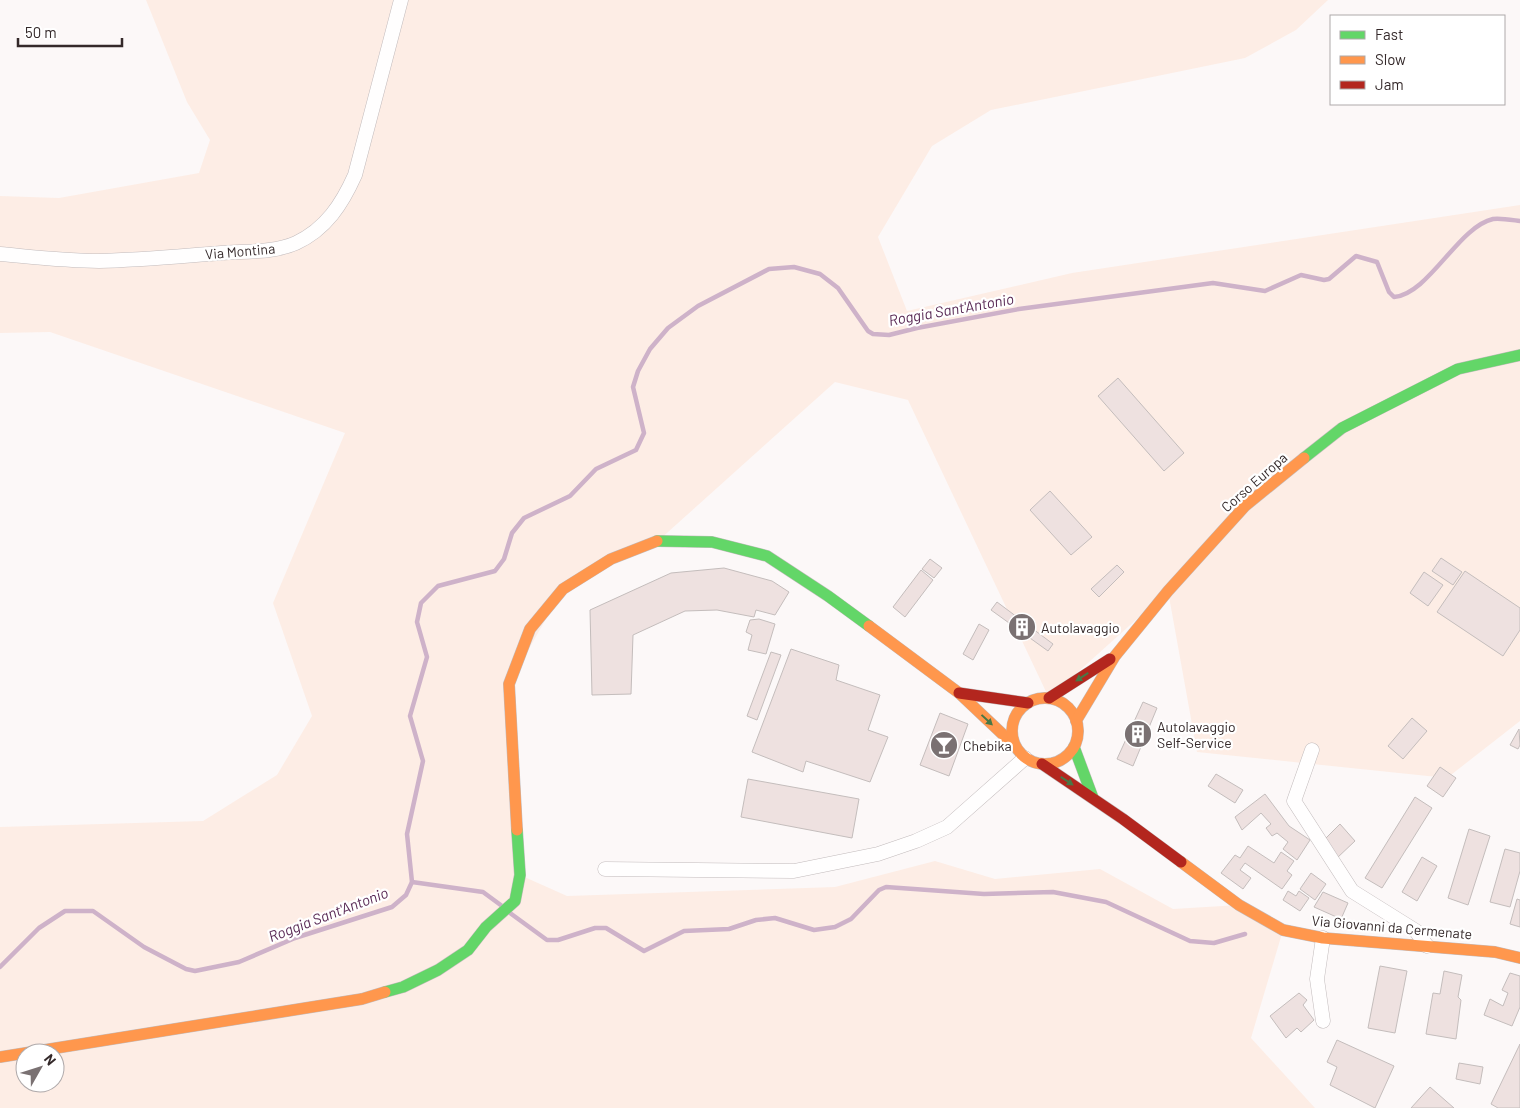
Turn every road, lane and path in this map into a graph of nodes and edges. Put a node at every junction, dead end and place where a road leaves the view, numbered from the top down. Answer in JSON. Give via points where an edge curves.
{"nodes":[{"id":1,"x":401,"y":0,"type":"edge"},
{"id":2,"x":0,"y":254,"type":"edge"},
{"id":3,"x":1520,"y":355,"type":"edge"},
{"id":4,"x":1115,"y":656,"type":"junction"},
{"id":5,"x":959,"y":693,"type":"junction"},
{"id":6,"x":1049,"y":698,"type":"junction"},
{"id":7,"x":1028,"y":702,"type":"junction"},
{"id":8,"x":1076,"y":720,"type":"junction"},
{"id":9,"x":1015,"y":746,"type":"junction"},
{"id":10,"x":1074,"y":747,"type":"junction"},
{"id":11,"x":1312,"y":750,"type":"dead end"},
{"id":12,"x":1025,"y":758,"type":"junction"},
{"id":13,"x":1042,"y":764,"type":"junction"},
{"id":14,"x":1093,"y":798,"type":"junction"},
{"id":15,"x":606,"y":869,"type":"dead end"},
{"id":16,"x":1322,"y":938,"type":"junction"},
{"id":17,"x":1427,"y":946,"type":"junction"},
{"id":18,"x":1520,"y":958,"type":"edge"},
{"id":19,"x":1323,"y":1021,"type":"dead end"},
{"id":20,"x":0,"y":1057,"type":"edge"}],
"edges":[{"from":1,"to":2,"type":"street","name":"Via Montina","via":[[355,175],[332,217],[312,234],[295,244],[274,249],[162,258],[98,261]]},
{"from":3,"to":4,"type":"main road","name":"Corso Europa","via":[[1458,369],[1342,428],[1245,506],[1168,591]]},
{"from":4,"to":6,"type":"main road","one_way":true},
{"from":4,"to":8,"type":"main road","name":"Corso Europa"},
{"from":5,"to":7,"type":"main road"},
{"from":5,"to":9,"type":"main road","one_way":true},
{"from":5,"to":20,"type":"main road","via":[[828,596],[767,556],[712,542],[658,541],[611,559],[564,589],[530,629],[509,684],[520,875],[515,901],[486,927],[468,950],[404,987],[362,999]]},
{"from":6,"to":7,"type":"main road"},
{"from":6,"to":8,"type":"main road","via":[[1069,708]]},
{"from":7,"to":9,"type":"main road","via":[[1015,717],[1012,732]]},
{"from":8,"to":10,"type":"main road","via":[[1078,738]]},
{"from":9,"to":12,"type":"main road"},
{"from":10,"to":13,"type":"main road","via":[[1054,764]]},
{"from":10,"to":14,"type":"main road"},
{"from":11,"to":17,"type":"street","via":[[1294,801],[1352,891],[1416,931]]},
{"from":12,"to":13,"type":"main road"},
{"from":12,"to":15,"type":"street","via":[[947,827],[878,854],[794,870]]},
{"from":13,"to":14,"type":"main road","name":"Via Giovanni da Cermenate","one_way":true},
{"from":14,"to":16,"type":"main road","name":"Via Giovanni da Cermenate","via":[[1239,905],[1283,930]]},
{"from":16,"to":17,"type":"main road","name":"Via Giovanni da Cermenate"},
{"from":16,"to":19,"type":"street","via":[[1317,979]]},
{"from":17,"to":18,"type":"main road","name":"Via Giovanni da Cermenate","via":[[1495,952]]}]}
